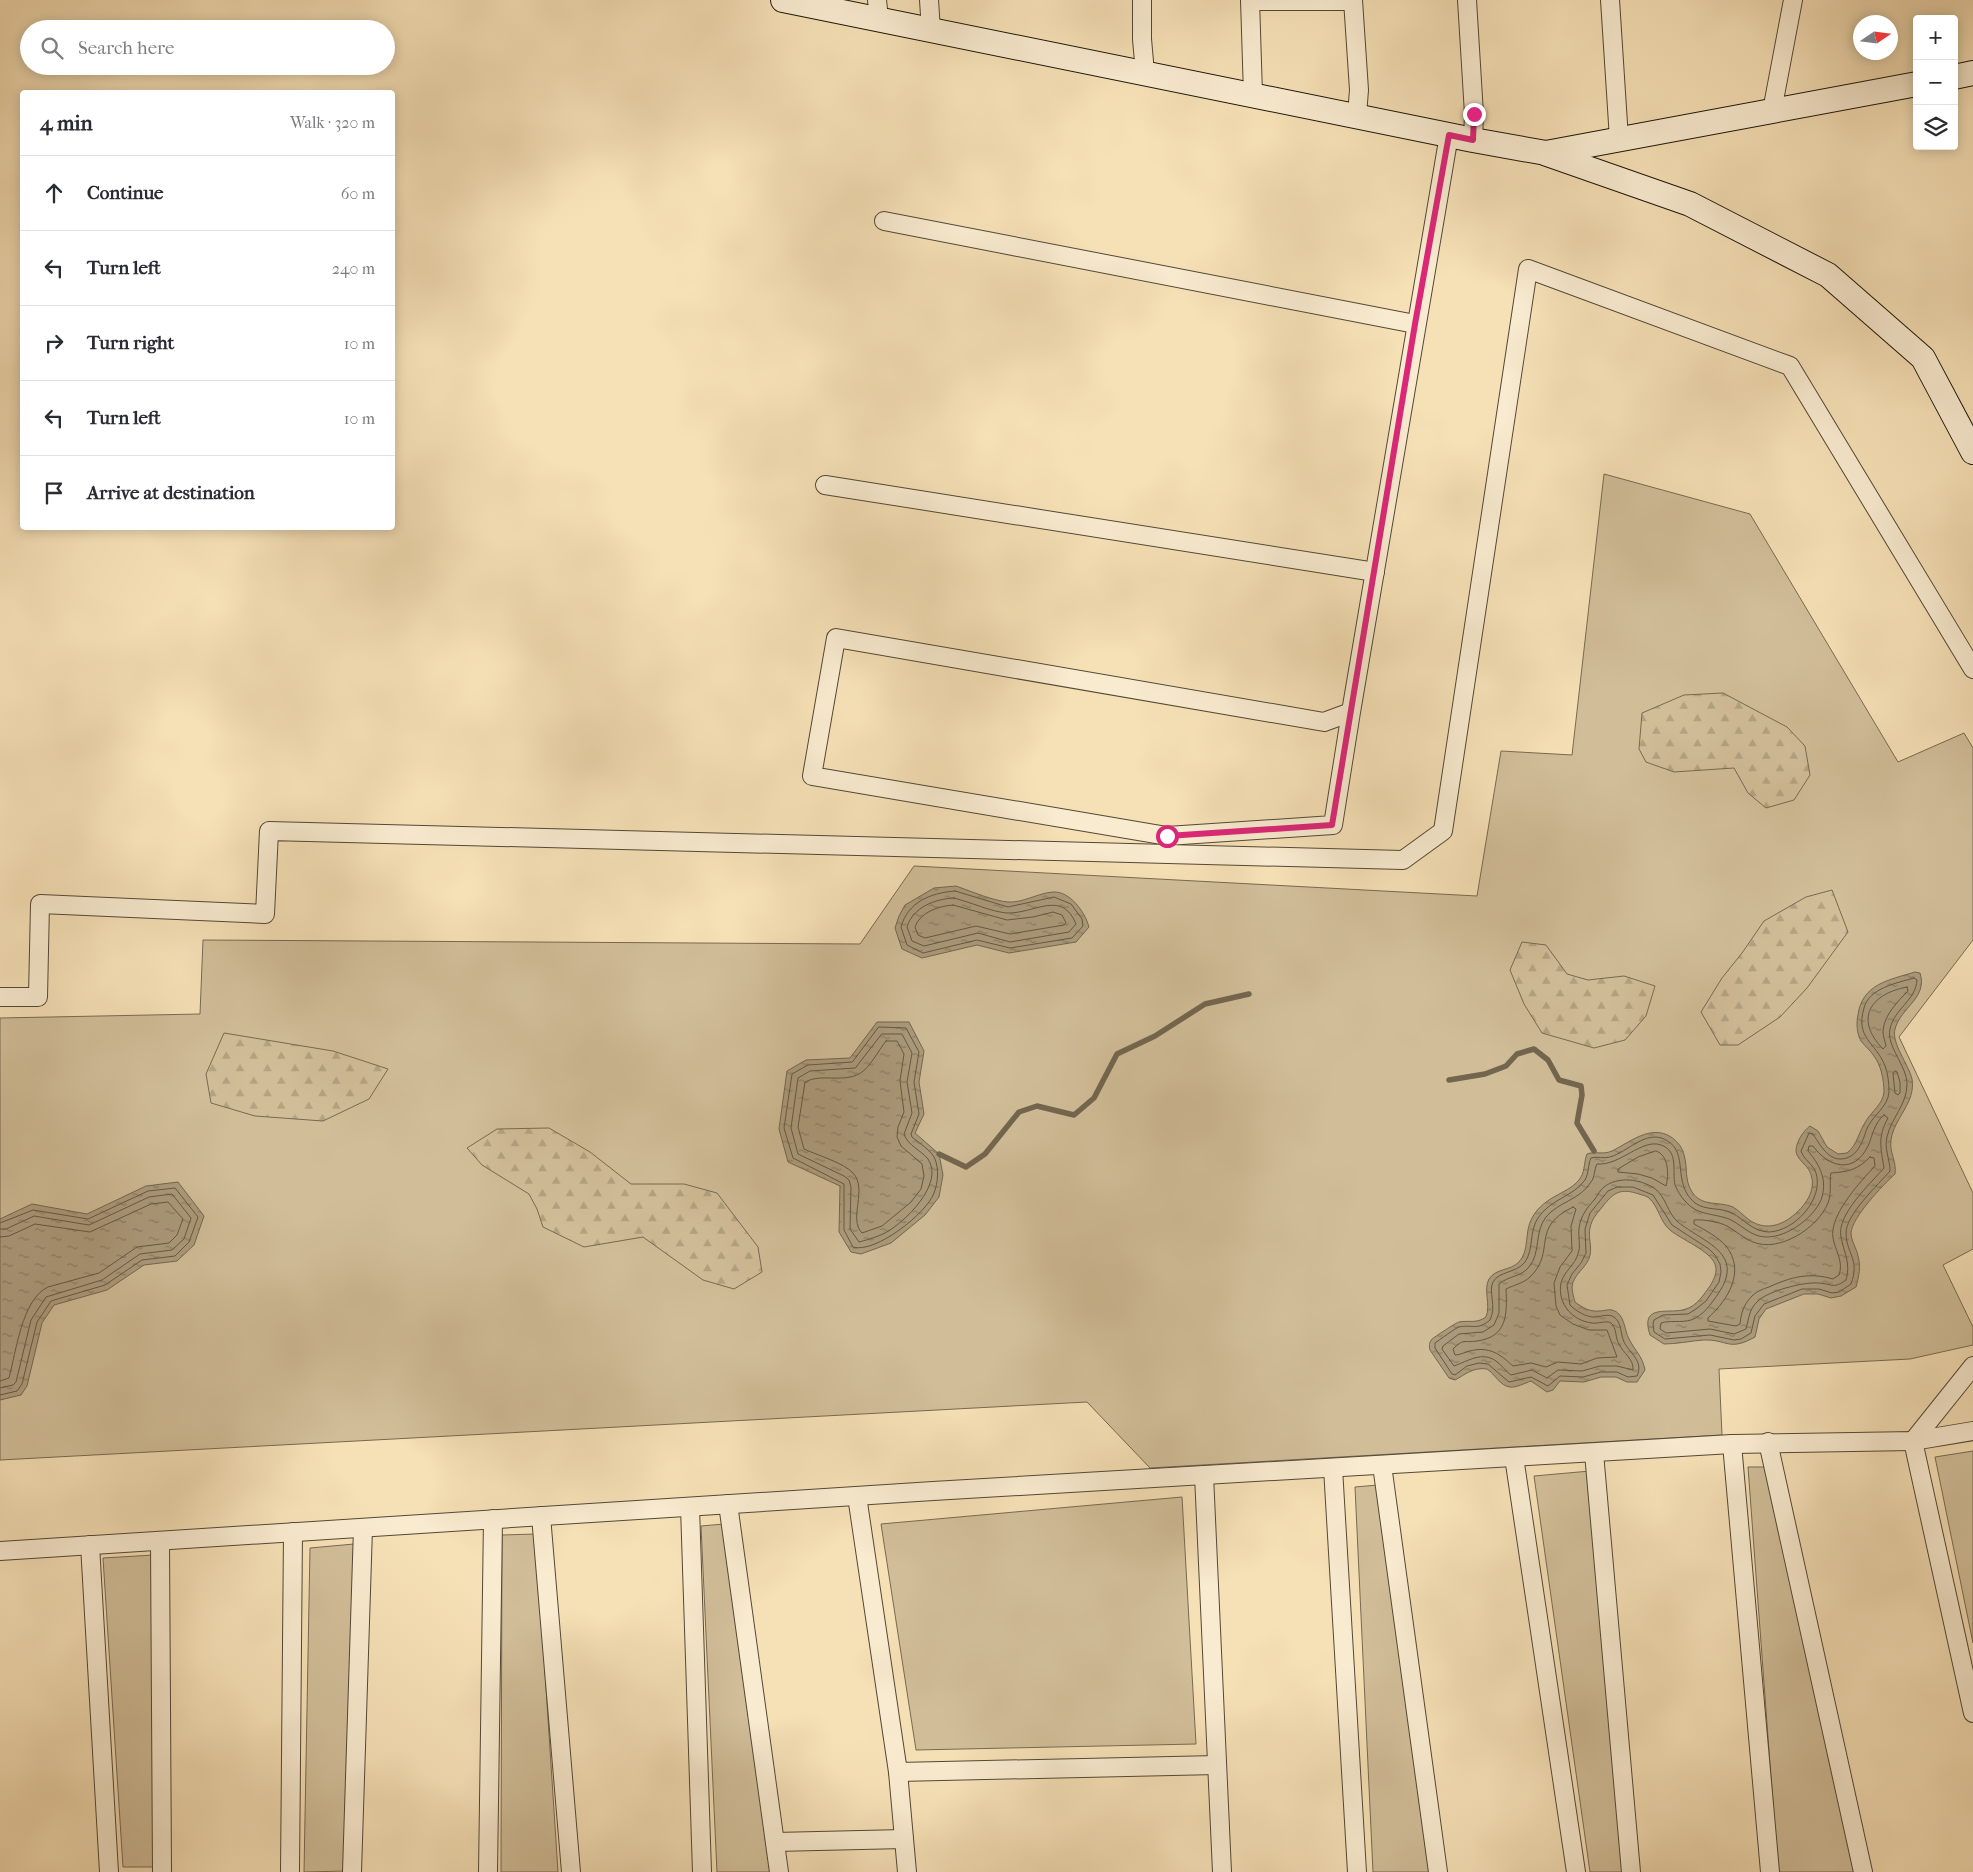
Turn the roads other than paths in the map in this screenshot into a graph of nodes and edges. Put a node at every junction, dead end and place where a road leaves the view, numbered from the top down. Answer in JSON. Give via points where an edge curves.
{"nodes":[{"id":1,"x":782,"y":0,"type":"edge"},
{"id":2,"x":929,"y":0,"type":"edge"},
{"id":3,"x":1142,"y":0,"type":"edge"},
{"id":4,"x":1250,"y":0,"type":"edge"},
{"id":5,"x":1353,"y":0,"type":"edge"},
{"id":6,"x":1467,"y":0,"type":"edge"},
{"id":7,"x":1610,"y":0,"type":"edge"},
{"id":8,"x":1793,"y":0,"type":"edge"},
{"id":9,"x":878,"y":10,"type":"edge"},
{"id":10,"x":932,"y":30,"type":"junction"},
{"id":11,"x":1145,"y":73,"type":"junction"},
{"id":12,"x":1973,"y":73,"type":"edge"},
{"id":13,"x":1958,"y":76,"type":"edge"},
{"id":14,"x":1913,"y":85,"type":"edge"},
{"id":15,"x":1253,"y":94,"type":"junction"},
{"id":16,"x":1772,"y":111,"type":"junction"},
{"id":17,"x":1357,"y":115,"type":"junction"},
{"id":18,"x":1449,"y":135,"type":"junction"},
{"id":19,"x":1473,"y":140,"type":"junction"},
{"id":20,"x":1619,"y":140,"type":"junction"},
{"id":21,"x":1546,"y":153,"type":"junction"},
{"id":22,"x":884,"y":221,"type":"dead end"},
{"id":23,"x":1415,"y":324,"type":"junction"},
{"id":24,"x":1973,"y":452,"type":"edge"},
{"id":25,"x":825,"y":485,"type":"dead end"},
{"id":26,"x":1375,"y":572,"type":"junction"},
{"id":27,"x":1973,"y":669,"type":"edge"},
{"id":28,"x":1350,"y":712,"type":"junction"},
{"id":29,"x":0,"y":997,"type":"edge"},
{"id":30,"x":1973,"y":1366,"type":"edge"},
{"id":31,"x":1973,"y":1431,"type":"edge"},
{"id":32,"x":1913,"y":1441,"type":"junction"},
{"id":33,"x":1768,"y":1442,"type":"junction"},
{"id":34,"x":1732,"y":1444,"type":"junction"},
{"id":35,"x":1594,"y":1452,"type":"junction"},
{"id":36,"x":1514,"y":1457,"type":"junction"},
{"id":37,"x":1382,"y":1465,"type":"junction"},
{"id":38,"x":1333,"y":1468,"type":"junction"},
{"id":39,"x":1204,"y":1475,"type":"junction"},
{"id":40,"x":857,"y":1496,"type":"junction"},
{"id":41,"x":728,"y":1504,"type":"junction"},
{"id":42,"x":690,"y":1507,"type":"junction"},
{"id":43,"x":540,"y":1516,"type":"junction"},
{"id":44,"x":493,"y":1519,"type":"junction"},
{"id":45,"x":363,"y":1528,"type":"junction"},
{"id":46,"x":293,"y":1532,"type":"junction"},
{"id":47,"x":160,"y":1541,"type":"junction"},
{"id":48,"x":90,"y":1545,"type":"junction"},
{"id":49,"x":0,"y":1551,"type":"edge"},
{"id":50,"x":1973,"y":1713,"type":"edge"},
{"id":51,"x":1217,"y":1765,"type":"junction"},
{"id":52,"x":898,"y":1772,"type":"junction"},
{"id":53,"x":904,"y":1839,"type":"junction"},
{"id":54,"x":775,"y":1842,"type":"junction"},
{"id":55,"x":109,"y":1872,"type":"edge"},
{"id":56,"x":162,"y":1872,"type":"edge"},
{"id":57,"x":290,"y":1872,"type":"edge"},
{"id":58,"x":352,"y":1872,"type":"edge"},
{"id":59,"x":488,"y":1872,"type":"edge"},
{"id":60,"x":571,"y":1872,"type":"edge"},
{"id":61,"x":702,"y":1872,"type":"edge"},
{"id":62,"x":779,"y":1872,"type":"edge"},
{"id":63,"x":907,"y":1872,"type":"edge"},
{"id":64,"x":1222,"y":1872,"type":"edge"},
{"id":65,"x":1357,"y":1872,"type":"edge"},
{"id":66,"x":1438,"y":1872,"type":"edge"},
{"id":67,"x":1576,"y":1872,"type":"edge"},
{"id":68,"x":1631,"y":1872,"type":"edge"},
{"id":69,"x":1770,"y":1872,"type":"edge"},
{"id":70,"x":1863,"y":1872,"type":"edge"}],
"edges":[{"from":1,"to":9,"type":"main road"},
{"from":2,"to":10,"type":"street"},
{"from":3,"to":11,"type":"street"},
{"from":4,"to":5,"type":"street"},
{"from":4,"to":15,"type":"street"},
{"from":5,"to":17,"type":"street","via":[[1359,90]]},
{"from":6,"to":19,"type":"street"},
{"from":7,"to":20,"type":"street"},
{"from":8,"to":16,"type":"street"},
{"from":9,"to":10,"type":"main road"},
{"from":10,"to":11,"type":"main road"},
{"from":11,"to":15,"type":"main road"},
{"from":12,"to":13,"type":"main road"},
{"from":14,"to":16,"type":"main road"},
{"from":15,"to":17,"type":"main road"},
{"from":16,"to":20,"type":"main road"},
{"from":17,"to":18,"type":"main road"},
{"from":18,"to":19,"type":"main road"},
{"from":18,"to":23,"type":"street"},
{"from":19,"to":21,"type":"main road"},
{"from":20,"to":21,"type":"main road"},
{"from":21,"to":24,"type":"main road","via":[[1690,204],[1828,275],[1923,358]]},
{"from":22,"to":23,"type":"street"},
{"from":23,"to":26,"type":"street"},
{"from":25,"to":26,"type":"street"},
{"from":26,"to":28,"type":"street"},
{"from":27,"to":29,"type":"street","via":[[1790,366],[1528,269],[1443,831],[1403,860],[269,831],[265,914],[40,904],[38,997]]},
{"from":28,"to":28,"type":"street","via":[[1332,825],[1167,836],[812,776],[836,638],[1324,722]]},
{"from":30,"to":32,"type":"street"},
{"from":31,"to":32,"type":"street"},
{"from":32,"to":33,"type":"street"},
{"from":32,"to":50,"type":"street"},
{"from":33,"to":34,"type":"street"},
{"from":33,"to":70,"type":"street"},
{"from":34,"to":35,"type":"street"},
{"from":34,"to":69,"type":"street"},
{"from":35,"to":36,"type":"street"},
{"from":35,"to":68,"type":"street"},
{"from":36,"to":37,"type":"street"},
{"from":36,"to":67,"type":"street"},
{"from":37,"to":38,"type":"street"},
{"from":37,"to":66,"type":"street"},
{"from":38,"to":39,"type":"street"},
{"from":38,"to":65,"type":"street"},
{"from":39,"to":40,"type":"street"},
{"from":39,"to":51,"type":"street"},
{"from":40,"to":41,"type":"street"},
{"from":40,"to":52,"type":"street"},
{"from":41,"to":42,"type":"street"},
{"from":41,"to":54,"type":"street"},
{"from":42,"to":43,"type":"street"},
{"from":42,"to":61,"type":"street"},
{"from":43,"to":44,"type":"street"},
{"from":43,"to":60,"type":"street"},
{"from":44,"to":45,"type":"street"},
{"from":44,"to":59,"type":"street"},
{"from":45,"to":46,"type":"street"},
{"from":45,"to":58,"type":"street"},
{"from":46,"to":47,"type":"street"},
{"from":46,"to":57,"type":"street"},
{"from":47,"to":48,"type":"street"},
{"from":47,"to":56,"type":"street"},
{"from":48,"to":49,"type":"street"},
{"from":48,"to":55,"type":"street"},
{"from":51,"to":52,"type":"street"},
{"from":51,"to":64,"type":"street"},
{"from":52,"to":53,"type":"street"},
{"from":53,"to":54,"type":"street"},
{"from":53,"to":63,"type":"street"},
{"from":54,"to":62,"type":"street"}]}
